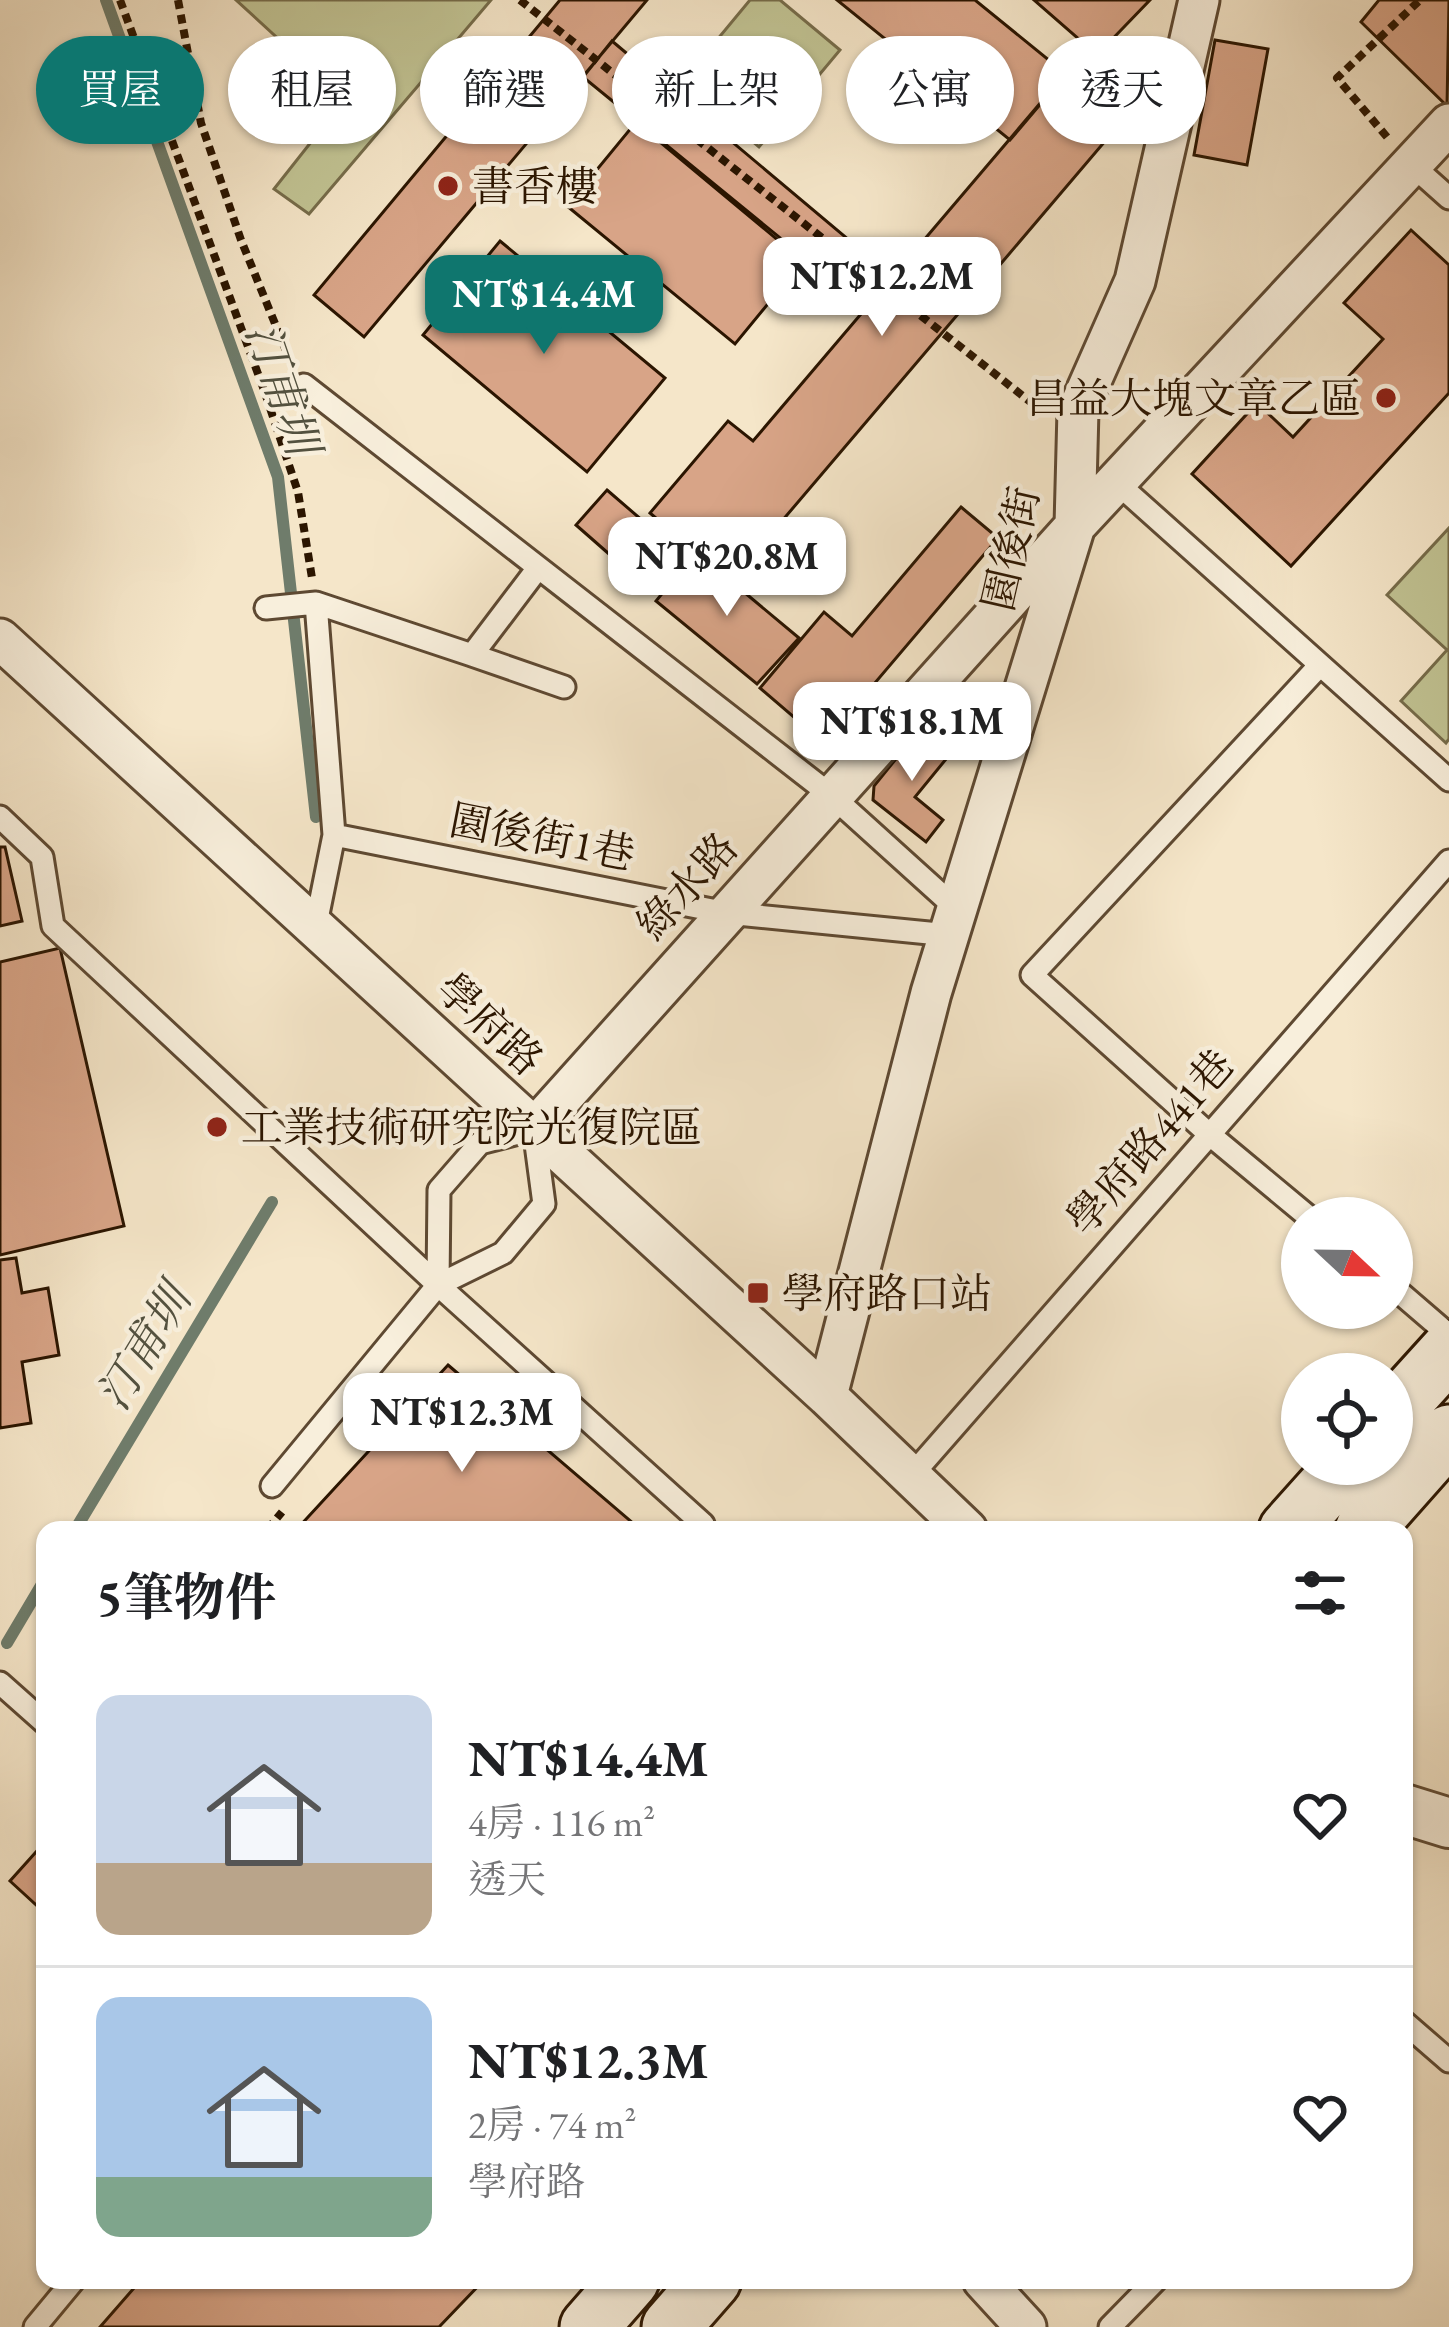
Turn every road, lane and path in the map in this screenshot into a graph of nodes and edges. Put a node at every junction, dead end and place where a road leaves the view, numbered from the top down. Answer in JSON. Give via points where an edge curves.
{"nodes":[{"id":1,"x":119,"y":0,"type":"edge"},
{"id":2,"x":178,"y":0,"type":"edge"},
{"id":3,"x":520,"y":0,"type":"edge"},
{"id":4,"x":1199,"y":0,"type":"edge"},
{"id":5,"x":1420,"y":0,"type":"edge"},
{"id":6,"x":1449,"y":124,"type":"edge"},
{"id":7,"x":1412,"y":166,"type":"junction"},
{"id":8,"x":1449,"y":198,"type":"edge"},
{"id":9,"x":304,"y":385,"type":"joint"},
{"id":10,"x":1077,"y":452,"type":"junction"},
{"id":11,"x":1116,"y":482,"type":"junction"},
{"id":12,"x":1075,"y":526,"type":"junction"},
{"id":13,"x":538,"y":568,"type":"junction"},
{"id":14,"x":316,"y":603,"type":"junction"},
{"id":15,"x":266,"y":608,"type":"dead end"},
{"id":16,"x":2,"y":645,"type":"edge"},
{"id":17,"x":472,"y":655,"type":"junction"},
{"id":18,"x":1320,"y":665,"type":"junction"},
{"id":19,"x":564,"y":687,"type":"dead end"},
{"id":20,"x":1449,"y":780,"type":"edge"},
{"id":21,"x":832,"y":796,"type":"junction"},
{"id":22,"x":0,"y":817,"type":"edge"},
{"id":23,"x":334,"y":835,"type":"junction"},
{"id":24,"x":1449,"y":861,"type":"edge"},
{"id":25,"x":727,"y":914,"type":"junction"},
{"id":26,"x":953,"y":922,"type":"junction"},
{"id":27,"x":315,"y":929,"type":"junction"},
{"id":28,"x":534,"y":1129,"type":"junction"},
{"id":29,"x":1209,"y":1134,"type":"junction"},
{"id":30,"x":1285,"y":1197,"type":"edge"},
{"id":31,"x":438,"y":1285,"type":"junction"},
{"id":32,"x":1413,"y":1304,"type":"edge"},
{"id":33,"x":1449,"y":1335,"type":"edge"},
{"id":34,"x":1449,"y":1351,"type":"edge"},
{"id":35,"x":1413,"y":1391,"type":"edge"},
{"id":36,"x":827,"y":1396,"type":"junction"},
{"id":37,"x":1449,"y":1434,"type":"edge"},
{"id":38,"x":910,"y":1476,"type":"junction"},
{"id":39,"x":1329,"y":1485,"type":"edge"},
{"id":40,"x":272,"y":1486,"type":"dead end"},
{"id":41,"x":701,"y":1521,"type":"edge"},
{"id":42,"x":958,"y":1521,"type":"edge"},
{"id":43,"x":1296,"y":1521,"type":"edge"},
{"id":44,"x":1372,"y":1521,"type":"edge"},
{"id":45,"x":0,"y":1683,"type":"edge"},
{"id":46,"x":36,"y":1715,"type":"edge"},
{"id":47,"x":1413,"y":1812,"type":"edge"},
{"id":48,"x":1449,"y":1823,"type":"edge"},
{"id":49,"x":1413,"y":2030,"type":"edge"},
{"id":50,"x":1449,"y":2061,"type":"edge"},
{"id":51,"x":67,"y":2289,"type":"edge"},
{"id":52,"x":622,"y":2289,"type":"edge"},
{"id":53,"x":704,"y":2289,"type":"edge"},
{"id":54,"x":991,"y":2289,"type":"edge"},
{"id":55,"x":1147,"y":2289,"type":"edge"},
{"id":56,"x":35,"y":2327,"type":"edge"},
{"id":57,"x":589,"y":2327,"type":"edge"},
{"id":58,"x":671,"y":2327,"type":"edge"},
{"id":59,"x":1026,"y":2327,"type":"edge"},
{"id":60,"x":1110,"y":2327,"type":"edge"}],
"edges":[{"from":1,"to":14,"type":"path","via":[[298,492]]},
{"from":2,"to":9,"type":"path","via":[[201,123],[282,348]]},
{"from":3,"to":10,"type":"path","via":[[1046,414]]},
{"from":4,"to":10,"type":"street","name":"園後街","via":[[1135,281],[1078,410]]},
{"from":5,"to":7,"type":"path","via":[[1337,78]]},
{"from":6,"to":7,"type":"street","name":"綠水路"},
{"from":7,"to":8,"type":"lane"},
{"from":7,"to":11,"type":"street","name":"綠水路"},
{"from":9,"to":13,"type":"lane"},
{"from":10,"to":12,"type":"street","name":"園後街"},
{"from":11,"to":12,"type":"street","name":"綠水路"},
{"from":11,"to":18,"type":"lane"},
{"from":12,"to":21,"type":"street","name":"綠水路"},
{"from":12,"to":26,"type":"street","name":"園後街"},
{"from":13,"to":17,"type":"lane"},
{"from":13,"to":21,"type":"lane"},
{"from":14,"to":15,"type":"lane"},
{"from":14,"to":17,"type":"lane"},
{"from":14,"to":23,"type":"lane"},
{"from":16,"to":27,"type":"street","name":"學府路"},
{"from":17,"to":19,"type":"lane"},
{"from":18,"to":20,"type":"lane"},
{"from":18,"to":29,"type":"lane","via":[[1032,975]]},
{"from":21,"to":25,"type":"street","name":"綠水路"},
{"from":21,"to":26,"type":"lane"},
{"from":22,"to":31,"type":"lane","via":[[42,857],[53,926]]},
{"from":23,"to":25,"type":"lane","name":"園後街1巷"},
{"from":23,"to":27,"type":"lane"},
{"from":24,"to":29,"type":"lane","name":"學府路441巷"},
{"from":25,"to":26,"type":"lane","name":"園後街1巷"},
{"from":25,"to":28,"type":"street","name":"綠水路"},
{"from":26,"to":36,"type":"street","name":"園後街"},
{"from":27,"to":28,"type":"street","name":"學府路"},
{"from":28,"to":31,"type":"lane","via":[[544,1204],[503,1253]]},
{"from":28,"to":31,"type":"lane","via":[[480,1143],[439,1190]]},
{"from":28,"to":36,"type":"street","name":"學府路"},
{"from":29,"to":30,"type":"lane"},
{"from":29,"to":38,"type":"lane","name":"學府路441巷"},
{"from":31,"to":40,"type":"lane"},
{"from":31,"to":41,"type":"lane"},
{"from":32,"to":33,"type":"lane"},
{"from":34,"to":35,"type":"main road"},
{"from":36,"to":38,"type":"street","name":"學府路"},
{"from":37,"to":44,"type":"main road"},
{"from":38,"to":42,"type":"street","name":"學府路"},
{"from":39,"to":43,"type":"main road"},
{"from":45,"to":46,"type":"lane"},
{"from":47,"to":48,"type":"street"},
{"from":49,"to":50,"type":"lane"},
{"from":51,"to":56,"type":"lane"},
{"from":52,"to":57,"type":"main road"},
{"from":53,"to":58,"type":"main road"},
{"from":54,"to":59,"type":"street"},
{"from":55,"to":60,"type":"lane"}]}
